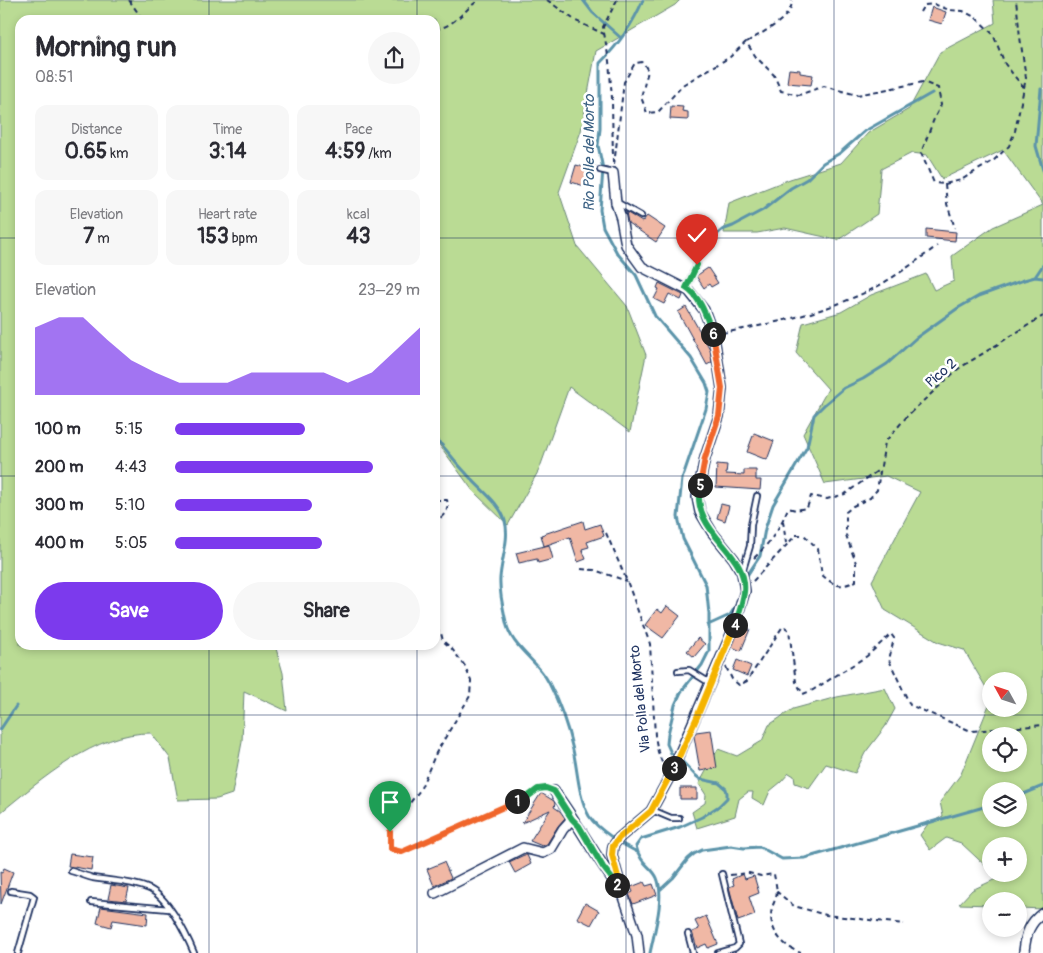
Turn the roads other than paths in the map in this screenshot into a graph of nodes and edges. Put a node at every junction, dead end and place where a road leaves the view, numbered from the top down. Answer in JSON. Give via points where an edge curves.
{"nodes":[{"id":1,"x":600,"y":170,"type":"dead end"},
{"id":2,"x":611,"y":172,"type":"joint"},
{"id":3,"x":616,"y":203,"type":"junction"},
{"id":4,"x":641,"y":216,"type":"dead end"},
{"id":5,"x":697,"y":265,"type":"dead end"},
{"id":6,"x":686,"y":288,"type":"junction"},
{"id":7,"x":756,"y":496,"type":"dead end"},
{"id":8,"x":742,"y":574,"type":"junction"},
{"id":9,"x":678,"y":671,"type":"dead end"},
{"id":10,"x":712,"y":681,"type":"junction"},
{"id":11,"x":554,"y":791,"type":"road end"},
{"id":12,"x":652,"y":810,"type":"junction"},
{"id":13,"x":679,"y":818,"type":"dead end"},
{"id":14,"x":572,"y":819,"type":"junction"},
{"id":15,"x":71,"y":871,"type":"dead end"},
{"id":16,"x":723,"y":877,"type":"road end"},
{"id":17,"x":12,"y":890,"type":"dead end"},
{"id":18,"x":622,"y":891,"type":"junction"},
{"id":19,"x":435,"y":893,"type":"dead end"},
{"id":20,"x":91,"y":902,"type":"dead end"},
{"id":21,"x":169,"y":909,"type":"junction"},
{"id":22,"x":1043,"y":913,"type":"edge"},
{"id":23,"x":688,"y":934,"type":"dead end"},
{"id":24,"x":18,"y":953,"type":"edge"},
{"id":25,"x":194,"y":953,"type":"edge"},
{"id":26,"x":639,"y":953,"type":"edge"},
{"id":27,"x":693,"y":953,"type":"edge"},
{"id":28,"x":718,"y":953,"type":"edge"},
{"id":29,"x":1025,"y":953,"type":"edge"}],
"edges":[{"from":1,"to":2,"type":"lane"},
{"from":2,"to":3,"type":"street"},
{"from":3,"to":4,"type":"lane"},
{"from":3,"to":6,"type":"street","via":[[626,245],[642,267]]},
{"from":5,"to":6,"type":"lane"},
{"from":6,"to":8,"type":"street","via":[[704,310],[713,335],[722,388],[719,416],[705,458],[698,497],[700,512]]},
{"from":7,"to":8,"type":"lane","via":[[750,546]]},
{"from":8,"to":10,"type":"street","via":[[745,591]]},
{"from":9,"to":10,"type":"lane","via":[[691,671]]},
{"from":10,"to":12,"type":"street"},
{"from":11,"to":14,"type":"street"},
{"from":12,"to":13,"type":"lane"},
{"from":12,"to":18,"type":"street","via":[[613,846],[612,855]]},
{"from":14,"to":18,"type":"street"},
{"from":14,"to":19,"type":"street","via":[[551,849],[543,853],[523,848]]},
{"from":15,"to":21,"type":"lane","via":[[147,888],[156,893]]},
{"from":16,"to":28,"type":"lane","via":[[739,944]]},
{"from":17,"to":24,"type":"lane","via":[[34,897]]},
{"from":18,"to":26,"type":"street","via":[[637,935]]},
{"from":20,"to":21,"type":"lane"},
{"from":21,"to":25,"type":"lane"},
{"from":22,"to":29,"type":"street","via":[[1026,932]]},
{"from":23,"to":27,"type":"lane"}]}
